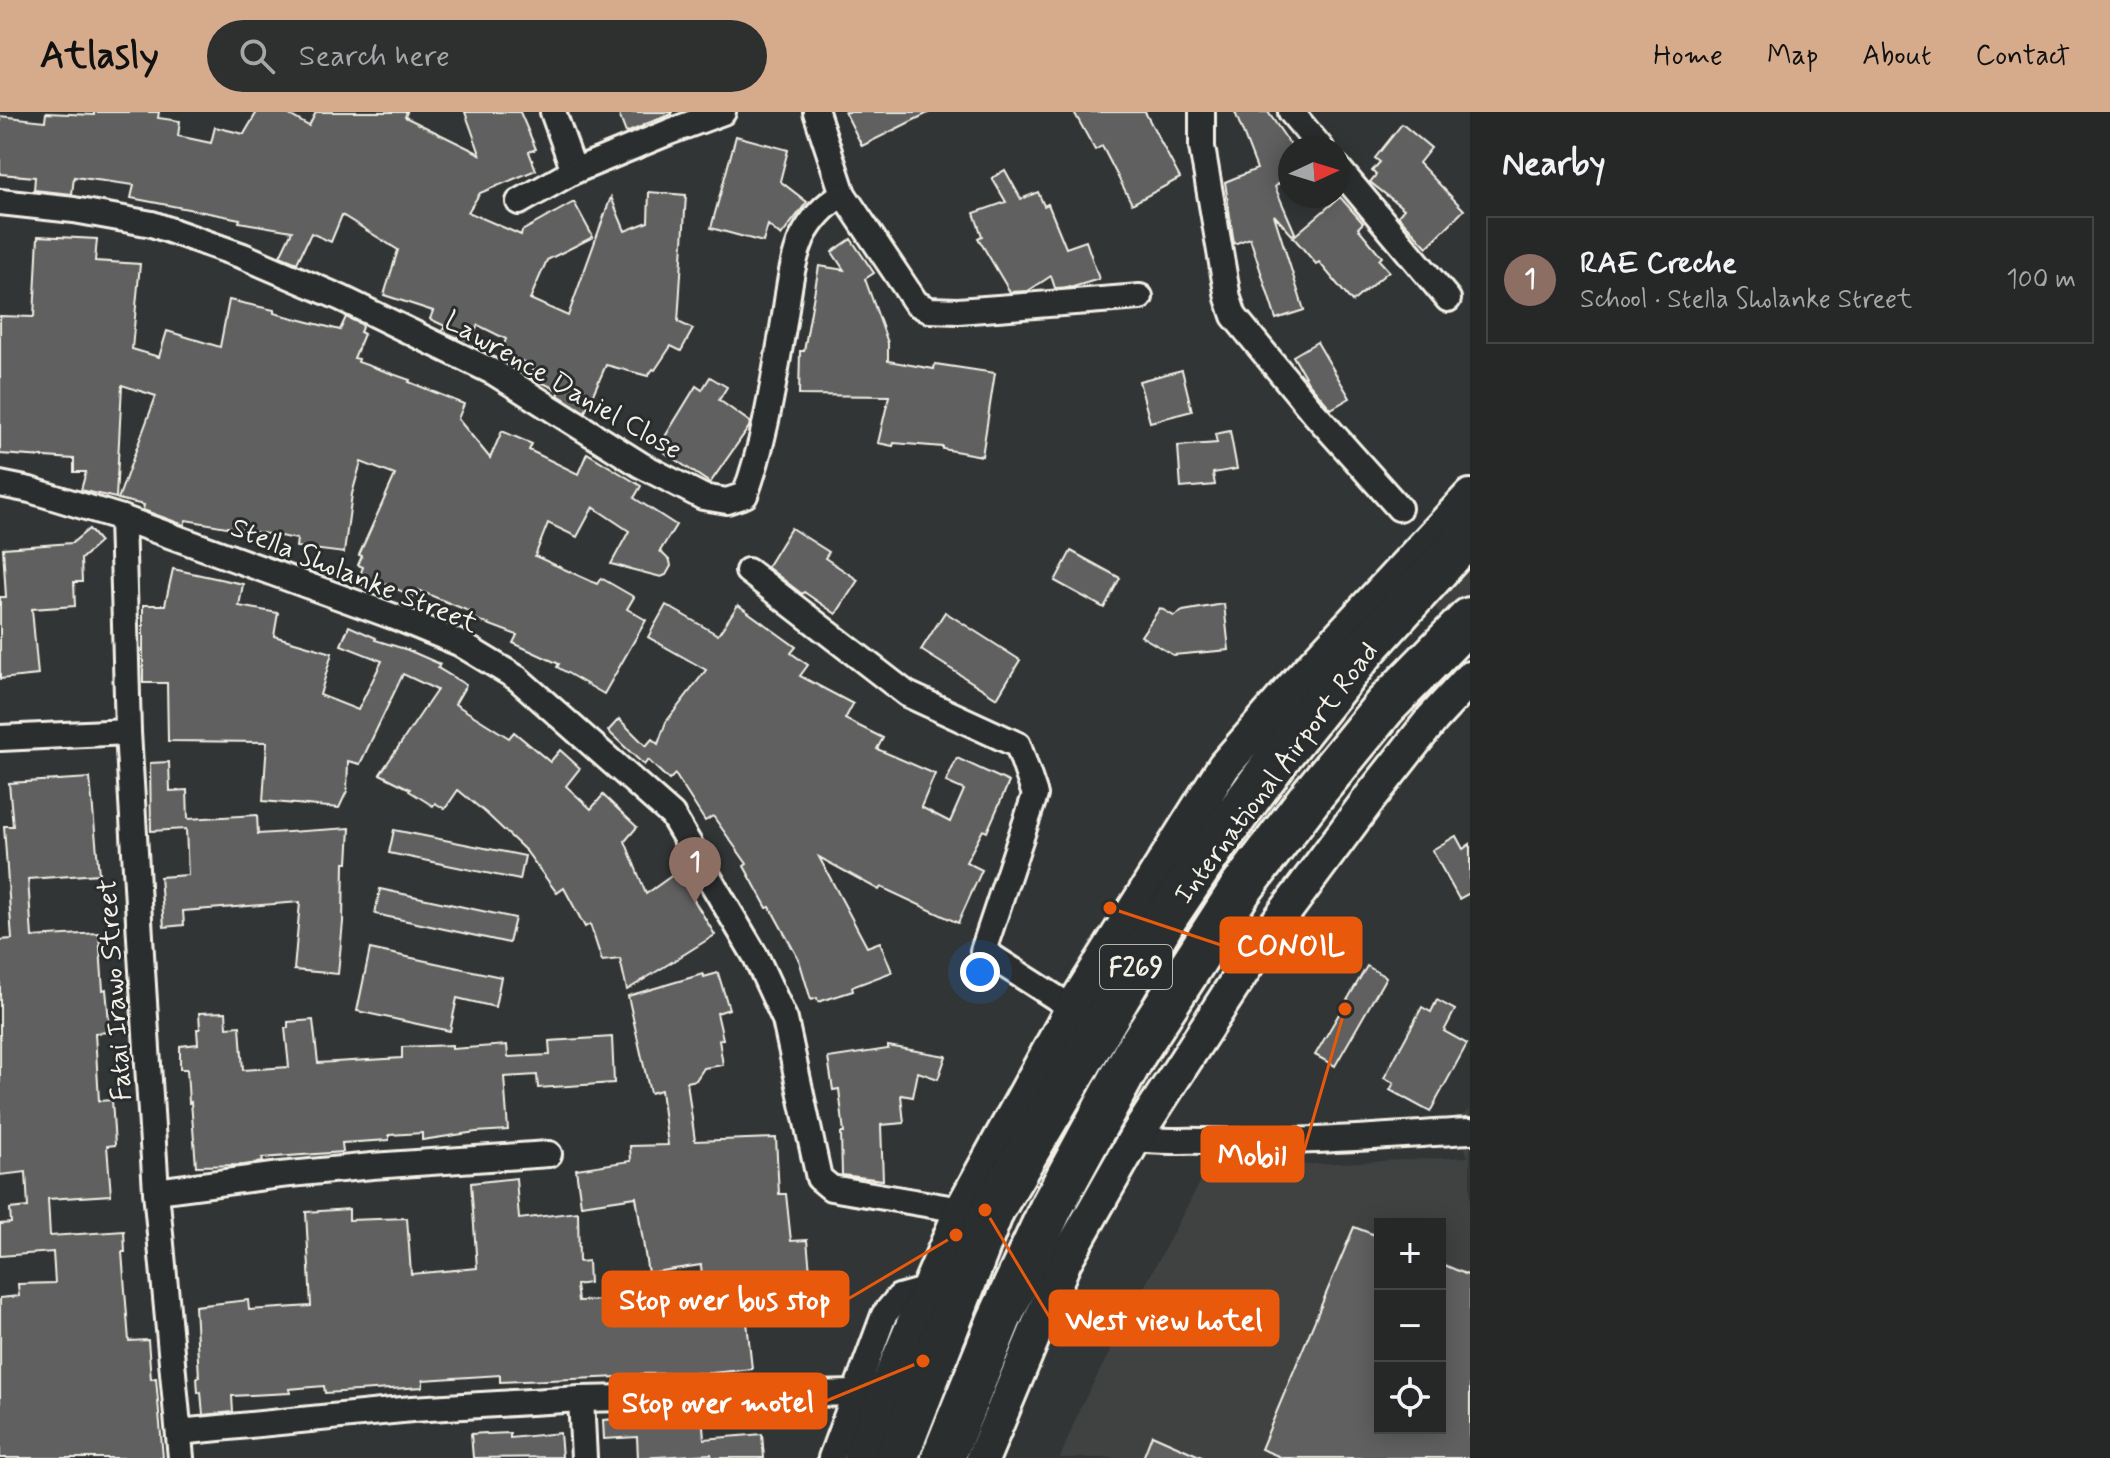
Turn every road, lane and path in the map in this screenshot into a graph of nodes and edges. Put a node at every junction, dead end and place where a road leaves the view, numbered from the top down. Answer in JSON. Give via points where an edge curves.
{"nodes":[{"id":1,"x":553,"y":112,"type":"edge"},
{"id":2,"x":723,"y":112,"type":"edge"},
{"id":3,"x":816,"y":112,"type":"edge"},
{"id":4,"x":1202,"y":112,"type":"edge"},
{"id":5,"x":1291,"y":112,"type":"edge"},
{"id":6,"x":1311,"y":136,"type":"edge"},
{"id":7,"x":574,"y":171,"type":"junction"},
{"id":8,"x":1350,"y":182,"type":"edge"},
{"id":9,"x":843,"y":194,"type":"junction"},
{"id":10,"x":0,"y":202,"type":"edge"},
{"id":11,"x":519,"y":202,"type":"dead end"},
{"id":12,"x":1140,"y":297,"type":"dead end"},
{"id":13,"x":1448,"y":299,"type":"dead end"},
{"id":14,"x":0,"y":484,"type":"edge"},
{"id":15,"x":1470,"y":496,"type":"edge"},
{"id":16,"x":1399,"y":508,"type":"dead end"},
{"id":17,"x":122,"y":518,"type":"junction"},
{"id":18,"x":1470,"y":533,"type":"edge"},
{"id":19,"x":748,"y":571,"type":"dead end"},
{"id":20,"x":1470,"y":619,"type":"edge"},
{"id":21,"x":1470,"y":678,"type":"edge"},
{"id":22,"x":128,"y":732,"type":"junction"},
{"id":23,"x":0,"y":738,"type":"edge"},
{"id":24,"x":1072,"y":1008,"type":"junction"},
{"id":25,"x":1470,"y":1131,"type":"edge"},
{"id":26,"x":1135,"y":1138,"type":"junction"},
{"id":27,"x":549,"y":1154,"type":"dead end"},
{"id":28,"x":156,"y":1191,"type":"junction"},
{"id":29,"x":961,"y":1210,"type":"junction"},
{"id":30,"x":928,"y":1289,"type":"junction"},
{"id":31,"x":856,"y":1393,"type":"junction"},
{"id":32,"x":581,"y":1399,"type":"junction"},
{"id":33,"x":179,"y":1432,"type":"junction"},
{"id":34,"x":181,"y":1458,"type":"edge"},
{"id":35,"x":584,"y":1458,"type":"edge"},
{"id":36,"x":831,"y":1458,"type":"edge"},
{"id":37,"x":860,"y":1458,"type":"edge"},
{"id":38,"x":896,"y":1458,"type":"edge"},
{"id":39,"x":943,"y":1458,"type":"edge"},
{"id":40,"x":983,"y":1458,"type":"edge"}],
"edges":[{"from":1,"to":7,"type":"street"},
{"from":2,"to":7,"type":"street"},
{"from":3,"to":9,"type":"street"},
{"from":4,"to":16,"type":"street","via":[[1202,147],[1234,316]]},
{"from":5,"to":6,"type":"street"},
{"from":7,"to":11,"type":"street"},
{"from":8,"to":13,"type":"street"},
{"from":9,"to":10,"type":"street","name":"Lawrence Daniel Close","via":[[826,204],[803,237],[755,468],[745,495],[727,501],[703,497],[641,465],[495,373],[243,256],[152,224]]},
{"from":9,"to":12,"type":"street","via":[[916,303],[929,310]]},
{"from":14,"to":17,"type":"street","name":"Stella Sholanke Street"},
{"from":15,"to":24,"type":"main road","name":"International Airport Road","via":[[1224,766]]},
{"from":17,"to":22,"type":"street","name":"Fatai Irawo Street"},
{"from":17,"to":29,"type":"street","name":"Stella Sholanke Street","via":[[403,620],[459,643],[517,678],[672,815],[756,957],[785,1020],[819,1178],[831,1188]]},
{"from":18,"to":38,"type":"highway","name":"International Airport Road","number":"F269","via":[[1365,649],[1282,753],[1164,920],[993,1209]]},
{"from":19,"to":24,"type":"street","via":[[907,694],[1018,745],[1035,795],[983,951]]},
{"from":20,"to":39,"type":"highway","name":"International Airport Road","number":"F269","via":[[1385,706],[1313,794],[1240,890],[1135,1053],[1052,1206]]},
{"from":21,"to":26,"type":"main road","via":[[1369,799],[1256,951]]},
{"from":22,"to":23,"type":"street"},
{"from":22,"to":28,"type":"street","name":"Fatai Irawo Street"},
{"from":24,"to":29,"type":"main road","name":"International Airport Road"},
{"from":25,"to":26,"type":"street","via":[[1255,1143]]},
{"from":26,"to":40,"type":"main road","via":[[1065,1261]]},
{"from":27,"to":28,"type":"street","via":[[372,1166]]},
{"from":28,"to":33,"type":"street","name":"Fatai Irawo Street"},
{"from":29,"to":30,"type":"main road","name":"International Airport Road"},
{"from":30,"to":31,"type":"street","via":[[899,1297],[884,1315]]},
{"from":30,"to":37,"type":"main road","name":"International Airport Road"},
{"from":31,"to":32,"type":"street"},
{"from":31,"to":36,"type":"street"},
{"from":32,"to":33,"type":"street"},
{"from":32,"to":35,"type":"street"},
{"from":33,"to":34,"type":"street","name":"Fatai Irawo Street"}]}
